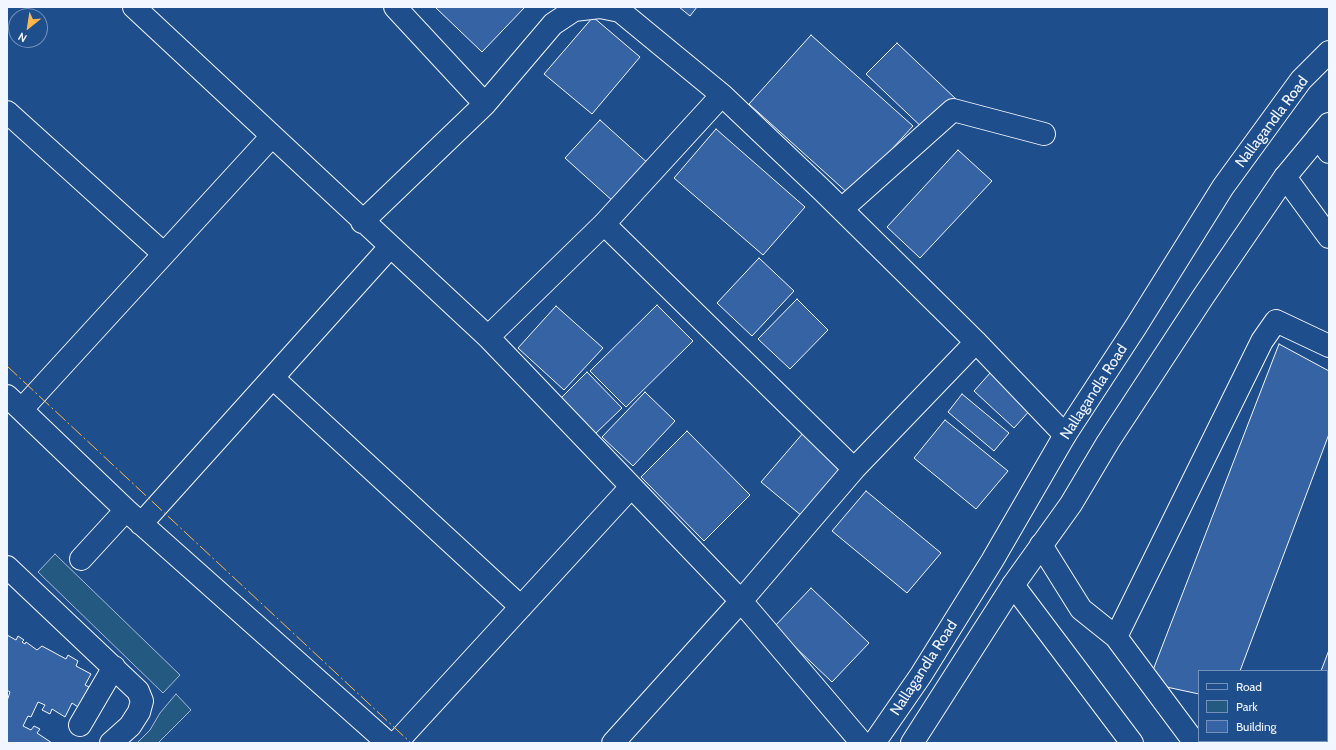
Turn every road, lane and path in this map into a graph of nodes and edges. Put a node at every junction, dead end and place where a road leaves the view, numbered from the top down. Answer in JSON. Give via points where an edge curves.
{"nodes":[{"id":1,"x":134,"y":7,"type":"edge"},
{"id":2,"x":395,"y":7,"type":"edge"},
{"id":3,"x":1329,"y":52,"type":"edge"},
{"id":4,"x":722,"y":95,"type":"junction"},
{"id":5,"x":485,"y":104,"type":"junction"},
{"id":6,"x":7,"y":112,"type":"edge"},
{"id":7,"x":1044,"y":134,"type":"dead end"},
{"id":8,"x":272,"y":136,"type":"junction"},
{"id":9,"x":1325,"y":138,"type":"edge"},
{"id":10,"x":1285,"y":177,"type":"junction"},
{"id":11,"x":842,"y":209,"type":"junction"},
{"id":12,"x":362,"y":222,"type":"junction"},
{"id":13,"x":604,"y":224,"type":"junction"},
{"id":14,"x":1329,"y":238,"type":"edge"},
{"id":15,"x":390,"y":247,"type":"junction"},
{"id":16,"x":164,"y":254,"type":"junction"},
{"id":17,"x":488,"y":337,"type":"junction"},
{"id":18,"x":976,"y":342,"type":"junction"},
{"id":19,"x":1329,"y":346,"type":"edge"},
{"id":20,"x":273,"y":378,"type":"junction"},
{"id":21,"x":14,"y":403,"type":"edge"},
{"id":22,"x":1065,"y":435,"type":"junction"},
{"id":23,"x":854,"y":469,"type":"junction"},
{"id":24,"x":631,"y":486,"type":"junction"},
{"id":25,"x":133,"y":517,"type":"junction"},
{"id":26,"x":1042,"y":545,"type":"junction"},
{"id":27,"x":81,"y":559,"type":"dead end"},
{"id":28,"x":10,"y":579,"type":"edge"},
{"id":29,"x":1013,"y":586,"type":"junction"},
{"id":30,"x":741,"y":601,"type":"junction"},
{"id":31,"x":521,"y":607,"type":"junction"},
{"id":32,"x":1116,"y":637,"type":"junction"},
{"id":33,"x":114,"y":667,"type":"junction"},
{"id":34,"x":80,"y":725,"type":"dead end"},
{"id":35,"x":111,"y":743,"type":"edge"},
{"id":36,"x":388,"y":743,"type":"edge"},
{"id":37,"x":396,"y":743,"type":"edge"},
{"id":38,"x":613,"y":743,"type":"edge"},
{"id":39,"x":862,"y":743,"type":"edge"},
{"id":40,"x":874,"y":743,"type":"edge"},
{"id":41,"x":912,"y":743,"type":"edge"},
{"id":42,"x":1132,"y":743,"type":"edge"},
{"id":43,"x":1195,"y":743,"type":"edge"}],
"edges":[{"from":1,"to":8,"type":"street"},
{"from":2,"to":5,"type":"street"},
{"from":3,"to":22,"type":"street","name":"Nallagandla Road","via":[[1301,80],[1223,187]]},
{"from":4,"to":5,"type":"street","via":[[620,12],[600,7],[574,10],[554,24]]},
{"from":4,"to":11,"type":"street"},
{"from":4,"to":13,"type":"street"},
{"from":5,"to":12,"type":"street"},
{"from":6,"to":16,"type":"street"},
{"from":7,"to":11,"type":"street","via":[[954,110]]},
{"from":8,"to":12,"type":"street"},
{"from":8,"to":16,"type":"street"},
{"from":9,"to":10,"type":"street","name":"Nallagandla Road"},
{"from":10,"to":14,"type":"street"},
{"from":10,"to":26,"type":"street","name":"Nallagandla Road"},
{"from":11,"to":18,"type":"street"},
{"from":12,"to":15,"type":"street"},
{"from":13,"to":17,"type":"street"},
{"from":13,"to":23,"type":"street"},
{"from":15,"to":17,"type":"street"},
{"from":15,"to":20,"type":"street"},
{"from":16,"to":21,"type":"street"},
{"from":17,"to":24,"type":"street"},
{"from":18,"to":22,"type":"street"},
{"from":18,"to":23,"type":"street"},
{"from":19,"to":32,"type":"street","via":[[1276,321],[1262,341]]},
{"from":20,"to":25,"type":"street"},
{"from":20,"to":31,"type":"street"},
{"from":21,"to":25,"type":"street"},
{"from":22,"to":40,"type":"street","name":"Nallagandla Road","via":[[921,675]]},
{"from":23,"to":30,"type":"street"},
{"from":24,"to":30,"type":"street"},
{"from":24,"to":31,"type":"street"},
{"from":25,"to":27,"type":"street"},
{"from":25,"to":36,"type":"street"},
{"from":26,"to":29,"type":"street","name":"Nallagandla Road"},
{"from":26,"to":32,"type":"street","via":[[1081,609]]},
{"from":28,"to":33,"type":"street"},
{"from":29,"to":41,"type":"street","name":"Nallagandla Road"},
{"from":29,"to":42,"type":"street"},
{"from":30,"to":38,"type":"street"},
{"from":30,"to":39,"type":"street"},
{"from":31,"to":37,"type":"street"},
{"from":32,"to":43,"type":"street"},
{"from":33,"to":34,"type":"street"},
{"from":33,"to":35,"type":"street","via":[[138,691],[142,701],[139,712],[130,726]]}]}
